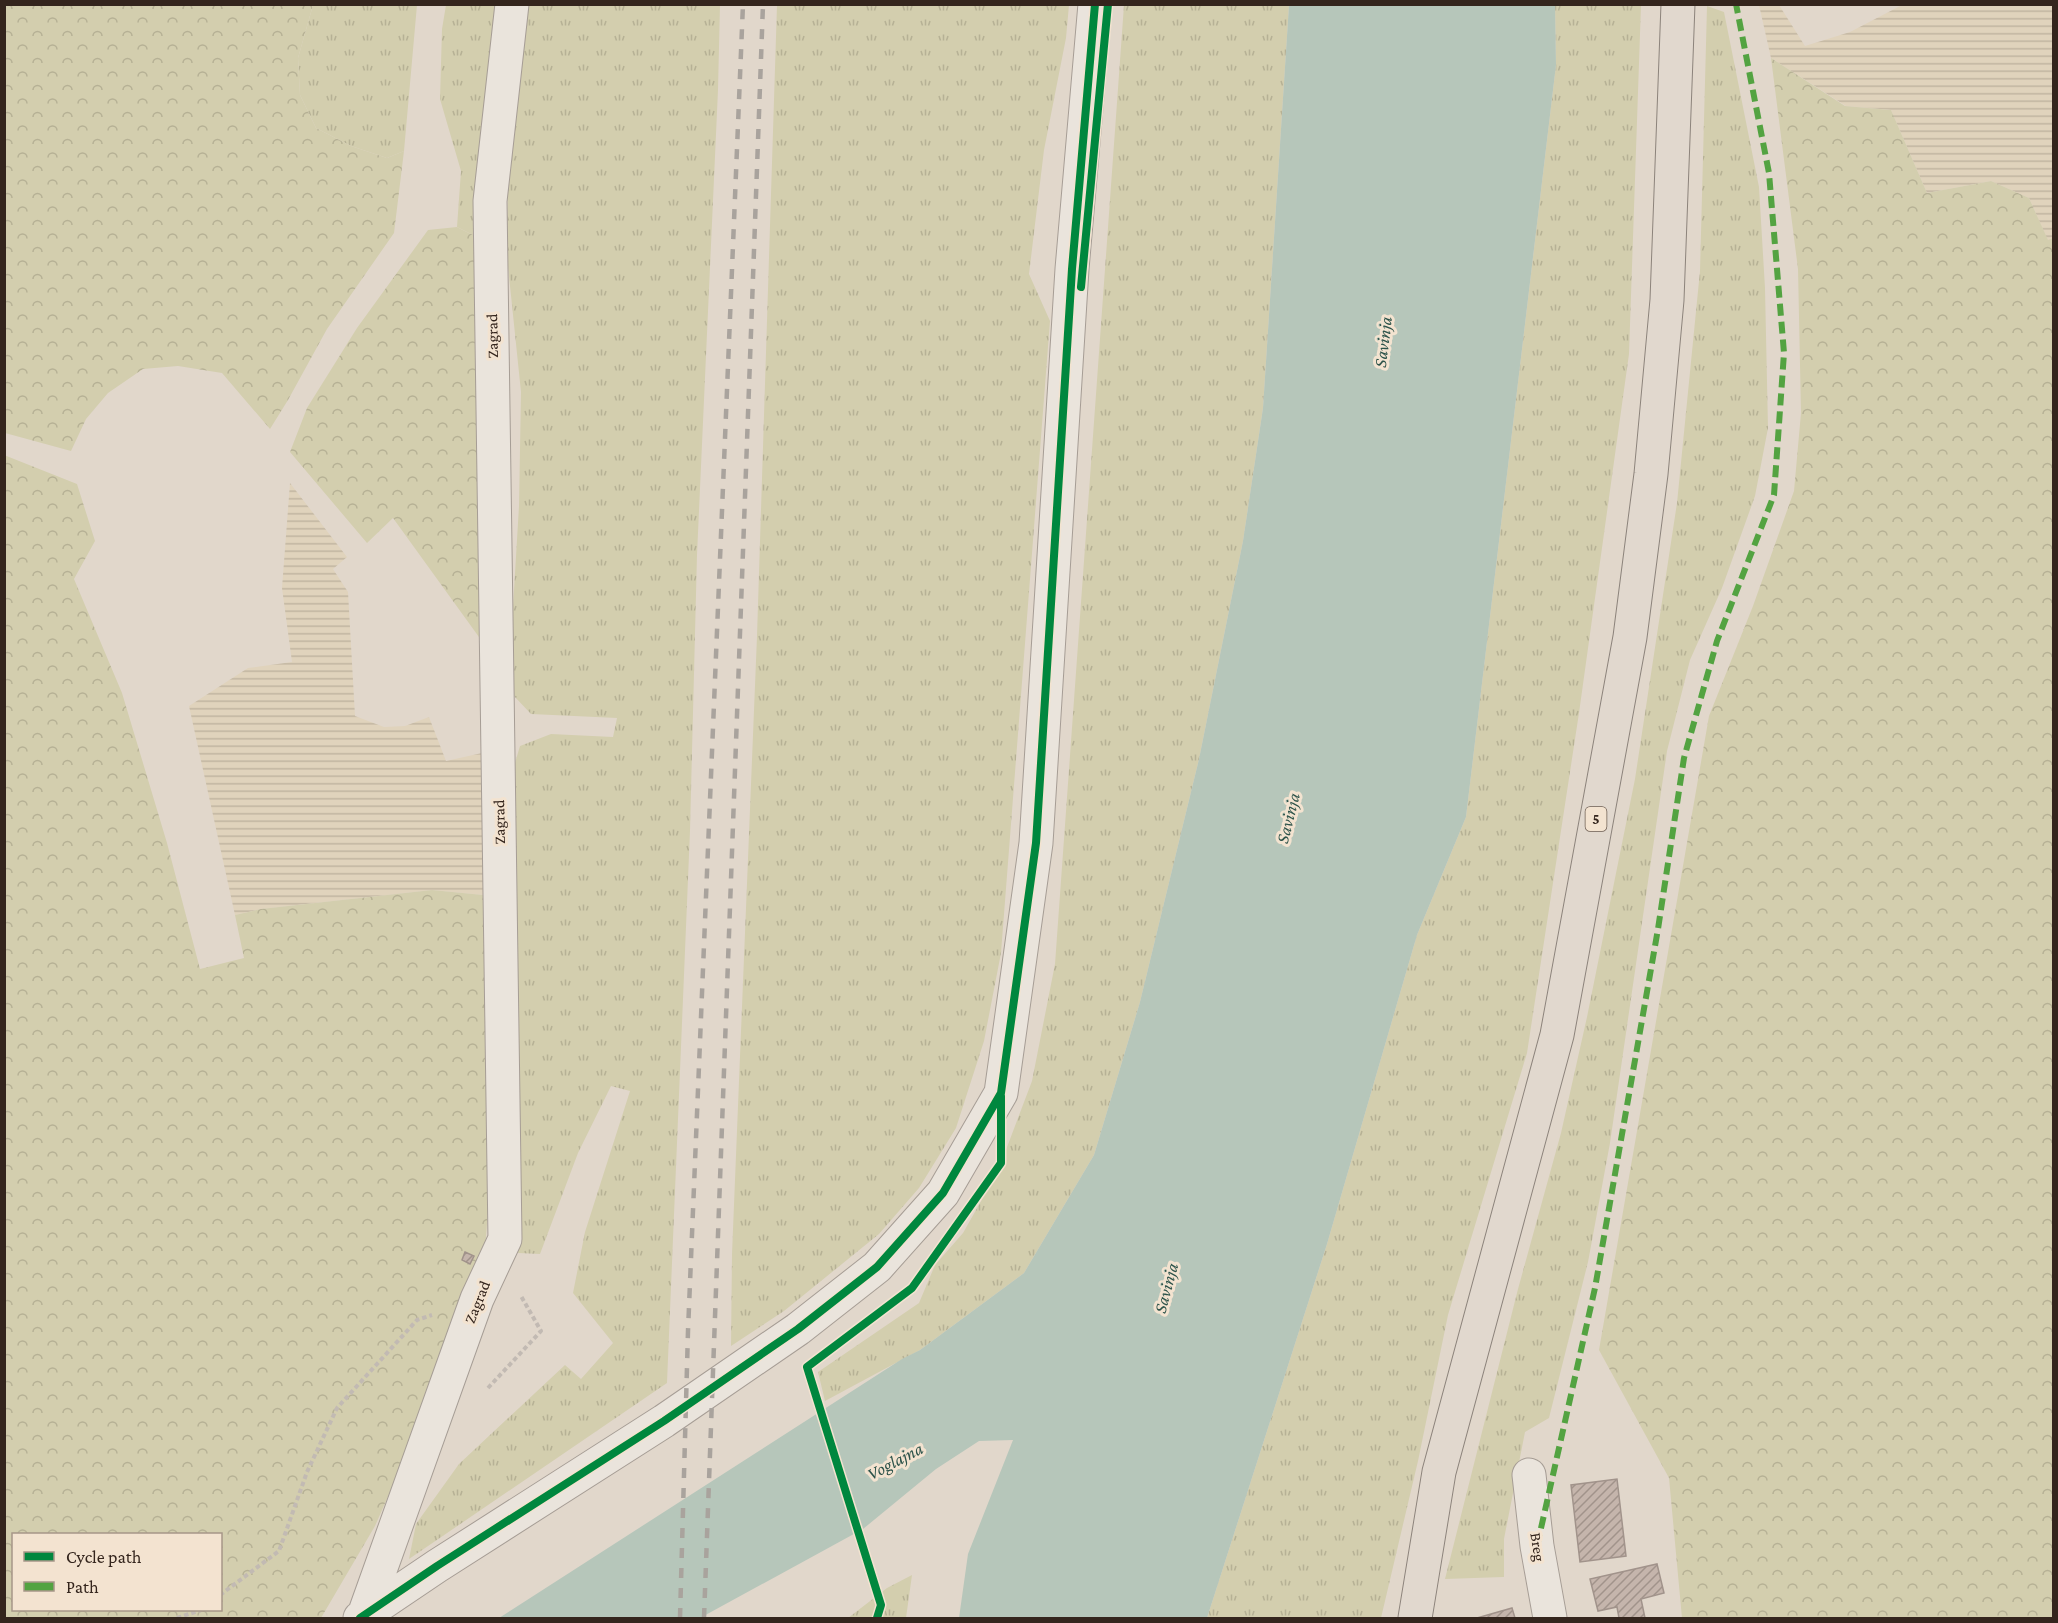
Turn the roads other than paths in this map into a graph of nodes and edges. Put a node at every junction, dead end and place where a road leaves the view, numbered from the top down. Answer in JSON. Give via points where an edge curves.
{"nodes":[{"id":1,"x":512,"y":4,"type":"edge"},
{"id":2,"x":1095,"y":4,"type":"edge"},
{"id":3,"x":1678,"y":4,"type":"edge"},
{"id":4,"x":1529,"y":1475,"type":"dead end"},
{"id":5,"x":362,"y":1616,"type":"edge"},
{"id":6,"x":1415,"y":1618,"type":"edge"},
{"id":7,"x":1550,"y":1618,"type":"edge"}],
"edges":[{"from":1,"to":5,"type":"street","name":"Zagrad","via":[[490,201],[505,1239],[477,1299]]},
{"from":2,"to":5,"type":"street","via":[[1072,268],[1036,843],[1001,1093],[943,1193],[877,1267],[798,1329],[664,1421]]},
{"from":3,"to":6,"type":"main road","number":"5","via":[[1667,300],[1651,474],[1630,637],[1557,1035],[1439,1472]]},
{"from":4,"to":7,"type":"street","name":"Breg"}]}
